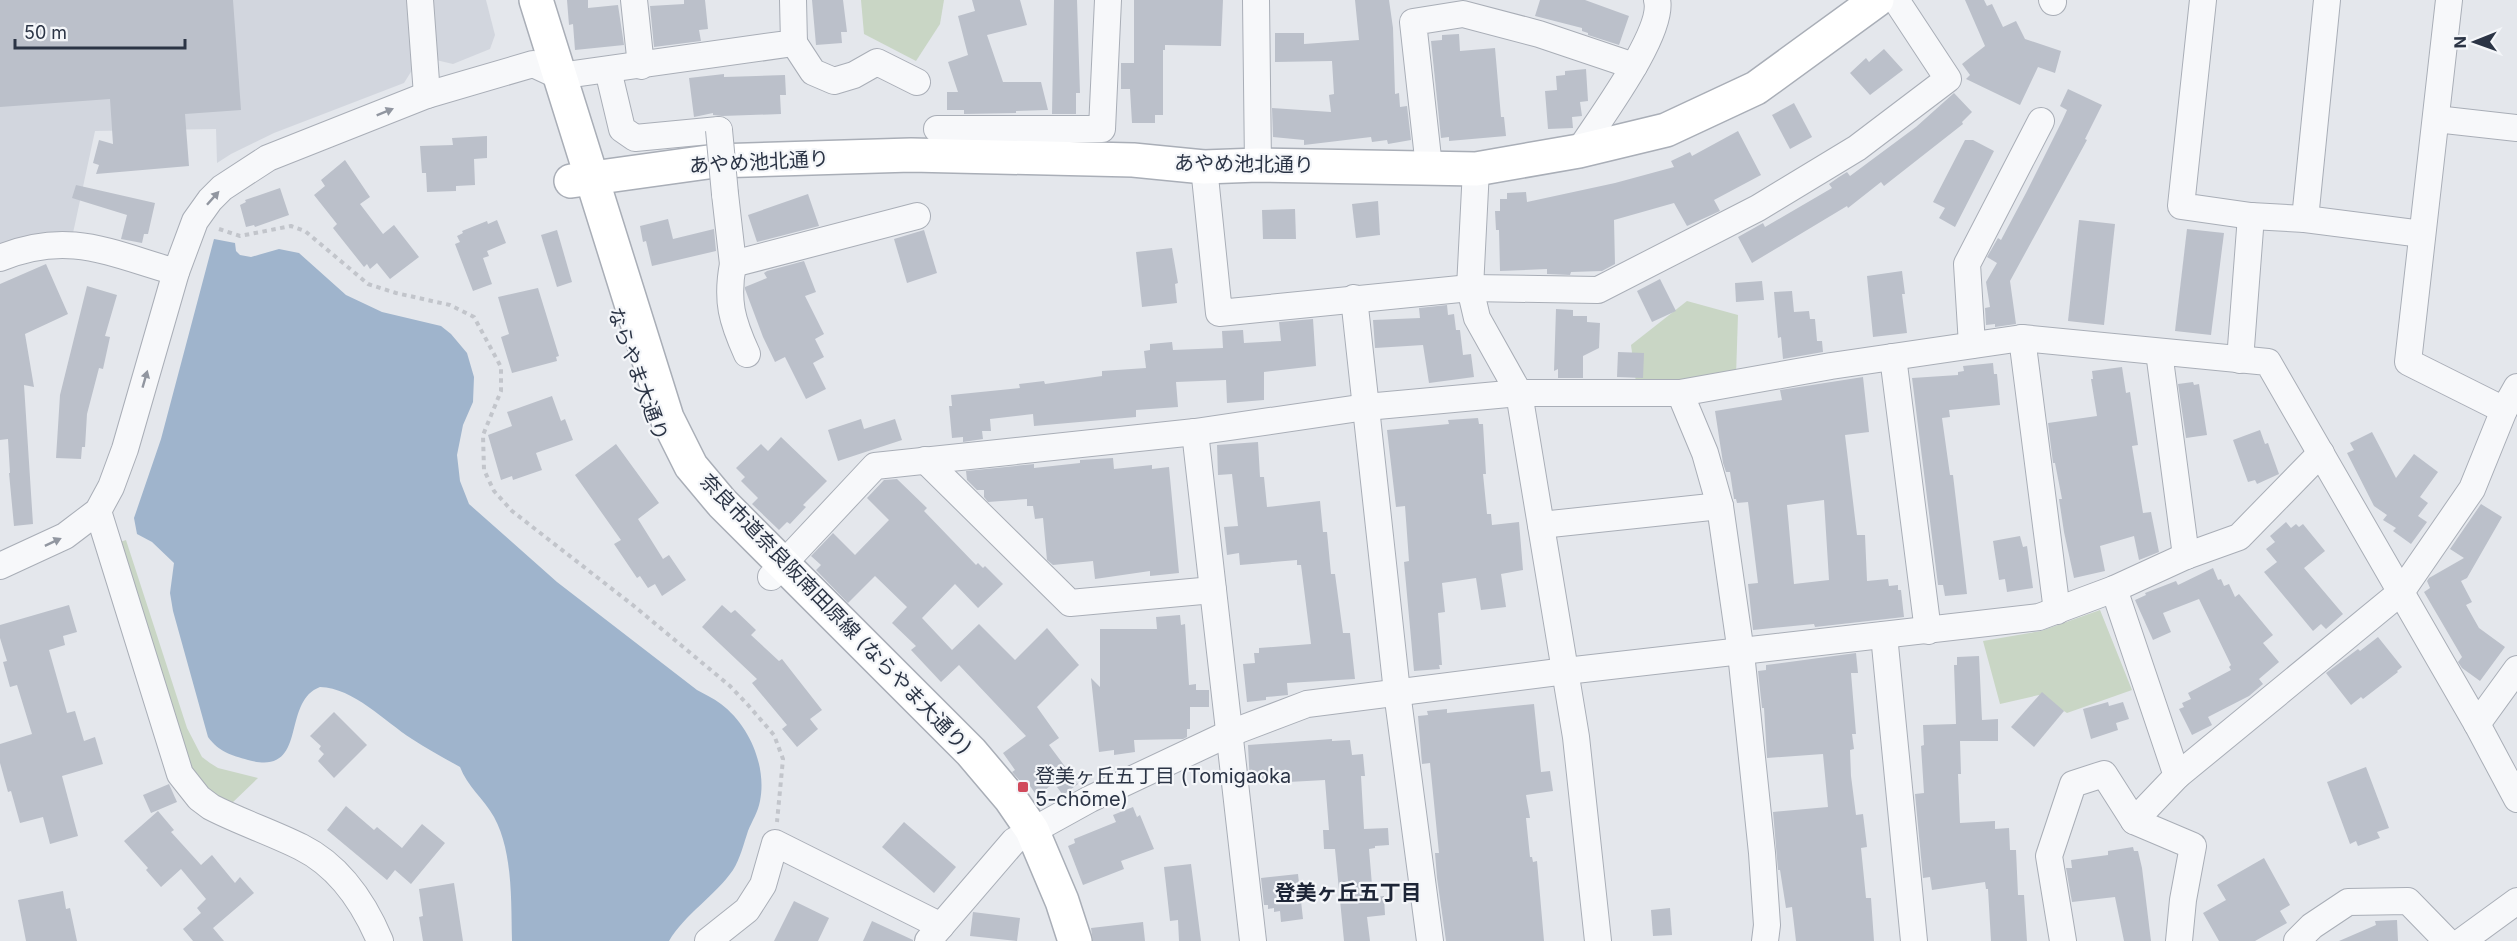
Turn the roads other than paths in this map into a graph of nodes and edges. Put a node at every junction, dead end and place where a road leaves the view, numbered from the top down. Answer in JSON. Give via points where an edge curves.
{"nodes":[{"id":1,"x":420,"y":0,"type":"edge"},
{"id":2,"x":518,"y":0,"type":"edge"},
{"id":3,"x":536,"y":0,"type":"edge"},
{"id":4,"x":634,"y":0,"type":"edge"},
{"id":5,"x":793,"y":0,"type":"edge"},
{"id":6,"x":1108,"y":0,"type":"edge"},
{"id":7,"x":1256,"y":0,"type":"edge"},
{"id":8,"x":1657,"y":0,"type":"edge"},
{"id":9,"x":1877,"y":0,"type":"edge"},
{"id":10,"x":1896,"y":0,"type":"edge"},
{"id":11,"x":2203,"y":0,"type":"edge"},
{"id":12,"x":2327,"y":0,"type":"edge"},
{"id":13,"x":2449,"y":0,"type":"edge"},
{"id":14,"x":795,"y":43,"type":"junction"},
{"id":15,"x":641,"y":66,"type":"junction"},
{"id":16,"x":1634,"y":66,"type":"junction"},
{"id":17,"x":546,"y":70,"type":"junction"},
{"id":18,"x":608,"y":70,"type":"junction"},
{"id":19,"x":917,"y":82,"type":"dead end"},
{"id":20,"x":427,"y":95,"type":"junction"},
{"id":21,"x":2436,"y":119,"type":"junction"},
{"id":22,"x":2041,"y":121,"type":"dead end"},
{"id":23,"x":937,"y":129,"type":"dead end"},
{"id":24,"x":2517,"y":129,"type":"edge"},
{"id":25,"x":1579,"y":151,"type":"junction"},
{"id":26,"x":1258,"y":165,"type":"junction"},
{"id":27,"x":1204,"y":166,"type":"junction"},
{"id":28,"x":1429,"y":167,"type":"junction"},
{"id":29,"x":1476,"y":169,"type":"junction"},
{"id":30,"x":582,"y":179,"type":"junction"},
{"id":31,"x":917,"y":216,"type":"dead end"},
{"id":32,"x":2251,"y":216,"type":"junction"},
{"id":33,"x":2305,"y":219,"type":"junction"},
{"id":34,"x":2422,"y":234,"type":"junction"},
{"id":35,"x":0,"y":258,"type":"edge"},
{"id":36,"x":733,"y":264,"type":"junction"},
{"id":37,"x":176,"y":272,"type":"junction"},
{"id":38,"x":1470,"y":288,"type":"junction"},
{"id":39,"x":1354,"y":298,"type":"junction"},
{"id":40,"x":2022,"y":338,"type":"junction"},
{"id":41,"x":1972,"y":345,"type":"junction"},
{"id":42,"x":2159,"y":352,"type":"junction"},
{"id":43,"x":747,"y":354,"type":"dead end"},
{"id":44,"x":1893,"y":357,"type":"junction"},
{"id":45,"x":2240,"y":360,"type":"junction"},
{"id":46,"x":2517,"y":387,"type":"edge"},
{"id":47,"x":1519,"y":393,"type":"junction"},
{"id":48,"x":1680,"y":393,"type":"junction"},
{"id":49,"x":1366,"y":407,"type":"junction"},
{"id":50,"x":2504,"y":410,"type":"junction"},
{"id":51,"x":1195,"y":432,"type":"junction"},
{"id":52,"x":2321,"y":453,"type":"junction"},
{"id":53,"x":925,"y":460,"type":"junction"},
{"id":54,"x":1720,"y":506,"type":"junction"},
{"id":55,"x":98,"y":511,"type":"junction"},
{"id":56,"x":1541,"y":525,"type":"junction"},
{"id":57,"x":2186,"y":556,"type":"junction"},
{"id":58,"x":0,"y":566,"type":"edge"},
{"id":59,"x":777,"y":570,"type":"junction"},
{"id":60,"x":2114,"y":589,"type":"junction"},
{"id":61,"x":1213,"y":590,"type":"junction"},
{"id":62,"x":2401,"y":592,"type":"junction"},
{"id":63,"x":2057,"y":611,"type":"junction"},
{"id":64,"x":1928,"y":631,"type":"junction"},
{"id":65,"x":1884,"y":635,"type":"junction"},
{"id":66,"x":1741,"y":653,"type":"junction"},
{"id":67,"x":2517,"y":669,"type":"edge"},
{"id":68,"x":1566,"y":671,"type":"junction"},
{"id":69,"x":1397,"y":692,"type":"junction"},
{"id":70,"x":2477,"y":724,"type":"junction"},
{"id":71,"x":1228,"y":734,"type":"junction"},
{"id":72,"x":2177,"y":776,"type":"junction"},
{"id":73,"x":2517,"y":799,"type":"edge"},
{"id":74,"x":2134,"y":821,"type":"junction"},
{"id":75,"x":1023,"y":835,"type":"junction"},
{"id":76,"x":2517,"y":902,"type":"edge"},
{"id":77,"x":934,"y":933,"type":"edge"},
{"id":78,"x":380,"y":941,"type":"edge"},
{"id":79,"x":708,"y":941,"type":"edge"},
{"id":80,"x":1059,"y":941,"type":"edge"},
{"id":81,"x":1076,"y":941,"type":"edge"},
{"id":82,"x":1253,"y":941,"type":"edge"},
{"id":83,"x":1430,"y":941,"type":"edge"},
{"id":84,"x":1598,"y":941,"type":"edge"},
{"id":85,"x":1765,"y":941,"type":"edge"},
{"id":86,"x":1914,"y":941,"type":"edge"},
{"id":87,"x":2063,"y":941,"type":"edge"},
{"id":88,"x":2179,"y":941,"type":"edge"},
{"id":89,"x":2297,"y":941,"type":"edge"},
{"id":90,"x":2447,"y":941,"type":"edge"},
{"id":91,"x":2462,"y":941,"type":"edge"}],
"edges":[{"from":1,"to":20,"type":"street"},
{"from":2,"to":17,"type":"street","name":"ならやま大通り"},
{"from":3,"to":17,"type":"street"},
{"from":4,"to":15,"type":"street"},
{"from":5,"to":14,"type":"street"},
{"from":6,"to":23,"type":"street","via":[[1102,129]]},
{"from":7,"to":26,"type":"street"},
{"from":8,"to":16,"type":"street","via":[[1659,8],[1653,30]]},
{"from":9,"to":25,"type":"street","name":"あやめ池北通り","via":[[1756,88],[1666,130]]},
{"from":10,"to":38,"type":"street","via":[[1948,79],[1857,148],[1758,208],[1598,290]]},
{"from":11,"to":32,"type":"street","via":[[2181,206]]},
{"from":12,"to":33,"type":"street"},
{"from":13,"to":21,"type":"street"},
{"from":14,"to":15,"type":"street"},
{"from":14,"to":19,"type":"street","via":[[813,72],[834,81],[877,62]]},
{"from":15,"to":18,"type":"street"},
{"from":16,"to":25,"type":"street"},
{"from":16,"to":28,"type":"street","via":[[1463,14],[1413,22]]},
{"from":17,"to":18,"type":"street"},
{"from":17,"to":20,"type":"street"},
{"from":17,"to":30,"type":"street","name":"ならやま大通り"},
{"from":18,"to":36,"type":"street","bridge":true,"via":[[622,129],[635,138],[719,130]]},
{"from":37,"to":20,"type":"street","one_way":true,"via":[[195,221],[216,194],[251,167]]},
{"from":21,"to":24,"type":"street"},
{"from":21,"to":34,"type":"street"},
{"from":22,"to":41,"type":"street","via":[[1967,264]]},
{"from":25,"to":29,"type":"street","name":"あやめ池北通り"},
{"from":26,"to":27,"type":"street","name":"あやめ池北通り"},
{"from":26,"to":28,"type":"street","name":"あやめ池北通り"},
{"from":27,"to":30,"type":"street","name":"あやめ池北通り","via":[[1133,160],[911,155],[715,161]]},
{"from":27,"to":39,"type":"street","via":[[1219,313]]},
{"from":28,"to":29,"type":"street","name":"あやめ池北通り"},
{"from":29,"to":38,"type":"street"},
{"from":30,"to":59,"type":"street","name":"ならやま大通り","via":[[650,419],[675,467],[694,493]]},
{"from":31,"to":36,"type":"street"},
{"from":32,"to":33,"type":"street"},
{"from":32,"to":45,"type":"street"},
{"from":33,"to":34,"type":"street"},
{"from":34,"to":50,"type":"street","via":[[2408,362]]},
{"from":35,"to":37,"type":"street","via":[[35,246],[70,244]]},
{"from":36,"to":43,"type":"street","via":[[729,283],[732,321]]},
{"from":55,"to":37,"type":"street","one_way":true,"via":[[125,449]]},
{"from":38,"to":39,"type":"street"},
{"from":38,"to":47,"type":"street","via":[[1477,318]]},
{"from":39,"to":49,"type":"street"},
{"from":40,"to":41,"type":"street"},
{"from":40,"to":42,"type":"street"},
{"from":40,"to":63,"type":"street"},
{"from":41,"to":44,"type":"street"},
{"from":42,"to":45,"type":"street"},
{"from":42,"to":57,"type":"street"},
{"from":44,"to":48,"type":"street"},
{"from":44,"to":64,"type":"street"},
{"from":45,"to":52,"type":"street","via":[[2268,362]]},
{"from":46,"to":50,"type":"street"},
{"from":47,"to":48,"type":"street"},
{"from":47,"to":49,"type":"street"},
{"from":47,"to":56,"type":"street"},
{"from":48,"to":54,"type":"street","via":[[1705,453]]},
{"from":49,"to":51,"type":"street"},
{"from":49,"to":69,"type":"street"},
{"from":50,"to":62,"type":"street","via":[[2472,489]]},
{"from":51,"to":53,"type":"street"},
{"from":51,"to":61,"type":"street"},
{"from":52,"to":57,"type":"street","via":[[2239,537]]},
{"from":52,"to":62,"type":"street"},
{"from":53,"to":59,"type":"street","via":[[875,466]]},
{"from":53,"to":61,"type":"street","via":[[1070,603]]},
{"from":54,"to":56,"type":"street"},
{"from":54,"to":66,"type":"street"},
{"from":58,"to":55,"type":"street","one_way":true,"via":[[66,536]]},
{"from":55,"to":78,"type":"street","via":[[180,774],[188,787],[211,807],[302,847],[319,859],[361,903]]},
{"from":56,"to":68,"type":"street"},
{"from":57,"to":60,"type":"street"},
{"from":59,"to":75,"type":"street","name":"ならやま大通り","via":[[858,663]]},
{"from":60,"to":63,"type":"street"},
{"from":60,"to":72,"type":"street"},
{"from":61,"to":71,"type":"street"},
{"from":62,"to":70,"type":"street"},
{"from":62,"to":72,"type":"street"},
{"from":63,"to":64,"type":"street","via":[[2039,617]]},
{"from":64,"to":65,"type":"street"},
{"from":65,"to":66,"type":"street"},
{"from":65,"to":86,"type":"street"},
{"from":66,"to":68,"type":"street"},
{"from":66,"to":85,"type":"street","via":[[1762,854]]},
{"from":67,"to":70,"type":"street"},
{"from":68,"to":69,"type":"street"},
{"from":68,"to":84,"type":"street"},
{"from":69,"to":71,"type":"street","via":[[1307,704]]},
{"from":69,"to":83,"type":"street"},
{"from":70,"to":73,"type":"street"},
{"from":71,"to":75,"type":"street"},
{"from":71,"to":82,"type":"street"},
{"from":72,"to":74,"type":"street"},
{"from":74,"to":87,"type":"street","via":[[2104,774],[2073,784],[2049,856]]},
{"from":74,"to":88,"type":"street","via":[[2193,846]]},
{"from":75,"to":77,"type":"street"},
{"from":75,"to":80,"type":"street","name":"ならやま大通り","via":[[1032,871]]},
{"from":75,"to":81,"type":"street","via":[[1062,901]]},
{"from":76,"to":91,"type":"street"},
{"from":77,"to":79,"type":"street","via":[[776,843],[764,885],[747,910]]},
{"from":89,"to":90,"type":"street","via":[[2348,902],[2408,901]]}]}
